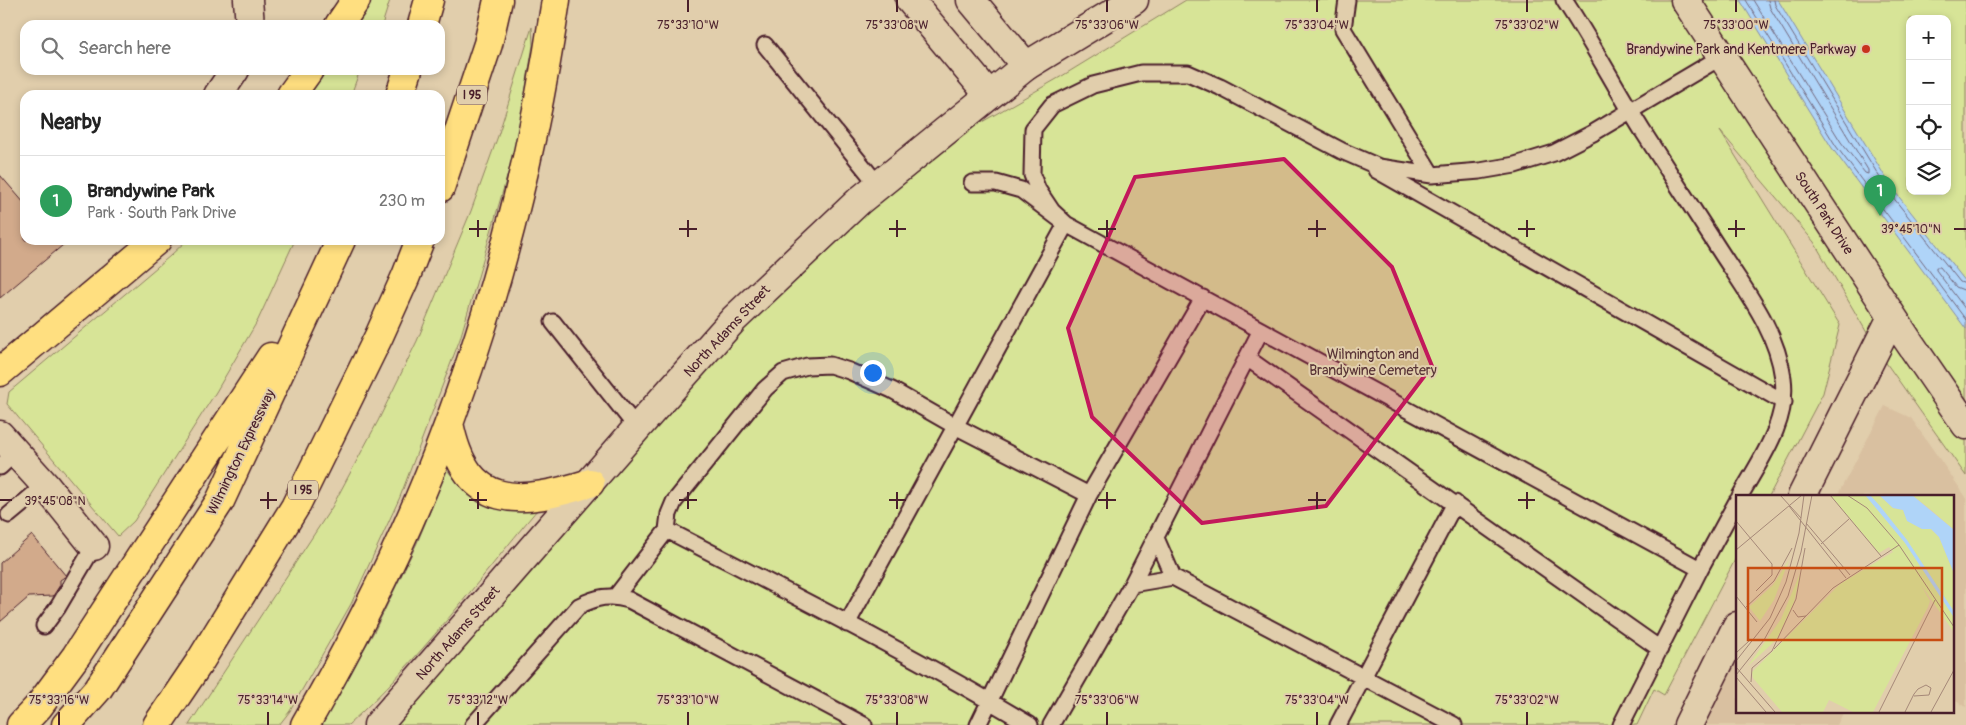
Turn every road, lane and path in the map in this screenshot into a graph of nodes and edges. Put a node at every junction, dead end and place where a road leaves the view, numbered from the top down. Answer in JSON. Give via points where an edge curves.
{"nodes":[{"id":1,"x":248,"y":0,"type":"edge"},
{"id":2,"x":356,"y":0,"type":"edge"},
{"id":3,"x":429,"y":0,"type":"edge"},
{"id":4,"x":498,"y":0,"type":"edge"},
{"id":5,"x":556,"y":0,"type":"edge"},
{"id":6,"x":910,"y":0,"type":"edge"},
{"id":7,"x":971,"y":0,"type":"edge"},
{"id":8,"x":1134,"y":0,"type":"edge"},
{"id":9,"x":1347,"y":0,"type":"edge"},
{"id":10,"x":1564,"y":0,"type":"edge"},
{"id":11,"x":1685,"y":0,"type":"edge"},
{"id":12,"x":250,"y":20,"type":"edge"},
{"id":13,"x":342,"y":20,"type":"edge"},
{"id":14,"x":423,"y":20,"type":"edge"},
{"id":15,"x":765,"y":45,"type":"dead end"},
{"id":16,"x":1721,"y":57,"type":"junction"},
{"id":17,"x":1026,"y":66,"type":"junction"},
{"id":18,"x":232,"y":75,"type":"edge"},
{"id":19,"x":305,"y":75,"type":"edge"},
{"id":20,"x":406,"y":75,"type":"edge"},
{"id":21,"x":221,"y":90,"type":"edge"},
{"id":22,"x":295,"y":90,"type":"edge"},
{"id":23,"x":402,"y":90,"type":"edge"},
{"id":24,"x":989,"y":96,"type":"junction"},
{"id":25,"x":1630,"y":110,"type":"junction"},
{"id":26,"x":1342,"y":151,"type":"junction"},
{"id":27,"x":445,"y":173,"type":"edge"},
{"id":28,"x":1432,"y":175,"type":"junction"},
{"id":29,"x":972,"y":182,"type":"dead end"},
{"id":30,"x":878,"y":186,"type":"junction"},
{"id":31,"x":1066,"y":224,"type":"junction"},
{"id":32,"x":151,"y":245,"type":"edge"},
{"id":33,"x":339,"y":245,"type":"edge"},
{"id":34,"x":418,"y":245,"type":"edge"},
{"id":35,"x":323,"y":278,"type":"junction"},
{"id":36,"x":1203,"y":298,"type":"junction"},
{"id":37,"x":1892,"y":316,"type":"junction"},
{"id":38,"x":553,"y":322,"type":"dead end"},
{"id":39,"x":1261,"y":330,"type":"junction"},
{"id":40,"x":1247,"y":358,"type":"junction"},
{"id":41,"x":0,"y":372,"type":"edge"},
{"id":42,"x":1784,"y":402,"type":"junction"},
{"id":43,"x":450,"y":423,"type":"junction"},
{"id":44,"x":1966,"y":425,"type":"edge"},
{"id":45,"x":955,"y":426,"type":"junction"},
{"id":46,"x":637,"y":428,"type":"junction"},
{"id":47,"x":5,"y":452,"type":"edge"},
{"id":48,"x":590,"y":483,"type":"junction"},
{"id":49,"x":45,"y":485,"type":"junction"},
{"id":50,"x":1089,"y":495,"type":"junction"},
{"id":51,"x":1741,"y":495,"type":"edge"},
{"id":52,"x":1802,"y":495,"type":"edge"},
{"id":53,"x":1455,"y":503,"type":"junction"},
{"id":54,"x":1736,"y":503,"type":"edge"},
{"id":55,"x":9,"y":515,"type":"dead end"},
{"id":56,"x":667,"y":530,"type":"junction"},
{"id":57,"x":1156,"y":538,"type":"junction"},
{"id":58,"x":94,"y":546,"type":"joint"},
{"id":59,"x":1700,"y":569,"type":"junction"},
{"id":60,"x":1174,"y":577,"type":"junction"},
{"id":61,"x":1132,"y":584,"type":"junction"},
{"id":62,"x":616,"y":596,"type":"junction"},
{"id":63,"x":847,"y":624,"type":"junction"},
{"id":64,"x":44,"y":626,"type":"dead end"},
{"id":65,"x":1736,"y":628,"type":"edge"},
{"id":66,"x":1660,"y":649,"type":"junction"},
{"id":67,"x":1364,"y":678,"type":"junction"},
{"id":68,"x":990,"y":701,"type":"junction"},
{"id":69,"x":21,"y":725,"type":"edge"},
{"id":70,"x":66,"y":725,"type":"edge"},
{"id":71,"x":157,"y":725,"type":"edge"},
{"id":72,"x":305,"y":725,"type":"edge"},
{"id":73,"x":378,"y":725,"type":"edge"},
{"id":74,"x":473,"y":725,"type":"edge"},
{"id":75,"x":864,"y":725,"type":"edge"},
{"id":76,"x":978,"y":725,"type":"edge"},
{"id":77,"x":1030,"y":725,"type":"edge"},
{"id":78,"x":1052,"y":725,"type":"edge"},
{"id":79,"x":1338,"y":725,"type":"edge"},
{"id":80,"x":1454,"y":725,"type":"edge"},
{"id":81,"x":1621,"y":725,"type":"edge"},
{"id":82,"x":1688,"y":725,"type":"edge"}],
"edges":[{"from":1,"to":12,"type":"street"},
{"from":2,"to":13,"type":"highway"},
{"from":3,"to":14,"type":"highway"},
{"from":4,"to":27,"type":"highway","number":"I 95","via":[[488,44]]},
{"from":5,"to":43,"type":"highway","via":[[545,77],[508,241]]},
{"from":6,"to":24,"type":"street"},
{"from":7,"to":17,"type":"street"},
{"from":8,"to":17,"type":"street","name":"North Adams Street"},
{"from":9,"to":28,"type":"lane","via":[[1343,30]]},
{"from":10,"to":25,"type":"lane"},
{"from":11,"to":16,"type":"street","name":"South Park Drive"},
{"from":15,"to":30,"type":"lane"},
{"from":16,"to":25,"type":"lane"},
{"from":16,"to":37,"type":"street","name":"South Park Drive"},
{"from":17,"to":24,"type":"street","name":"North Adams Street"},
{"from":18,"to":21,"type":"street"},
{"from":19,"to":22,"type":"highway"},
{"from":20,"to":23,"type":"highway"},
{"from":24,"to":30,"type":"street","name":"North Adams Street"},
{"from":25,"to":28,"type":"lane","via":[[1554,153],[1515,165]]},
{"from":25,"to":42,"type":"lane","via":[[1774,340],[1784,379]]},
{"from":26,"to":28,"type":"lane","via":[[1379,167]]},
{"from":26,"to":31,"type":"lane","via":[[1188,73],[1141,73],[1093,85],[1052,105],[1033,129],[1032,175],[1052,211]]},
{"from":26,"to":42,"type":"lane"},
{"from":29,"to":31,"type":"lane","via":[[996,182],[1021,190]]},
{"from":30,"to":46,"type":"street","name":"North Adams Street","via":[[812,244],[734,320]]},
{"from":31,"to":36,"type":"lane"},
{"from":31,"to":45,"type":"lane"},
{"from":32,"to":41,"type":"highway"},
{"from":33,"to":35,"type":"highway","name":"Wilmington Expressway"},
{"from":34,"to":71,"type":"highway","number":"I 95","via":[[295,507]]},
{"from":35,"to":69,"type":"highway","via":[[76,656]]},
{"from":35,"to":70,"type":"highway","name":"Wilmington Expressway","via":[[220,501],[98,689]]},
{"from":36,"to":39,"type":"lane"},
{"from":36,"to":50,"type":"lane"},
{"from":37,"to":44,"type":"street","name":"South Park Drive"},
{"from":37,"to":52,"type":"street"},
{"from":38,"to":46,"type":"lane"},
{"from":39,"to":40,"type":"lane"},
{"from":39,"to":59,"type":"lane"},
{"from":40,"to":53,"type":"lane"},
{"from":40,"to":57,"type":"lane"},
{"from":42,"to":51,"type":"lane","via":[[1779,424]]},
{"from":43,"to":48,"type":"highway","via":[[453,441],[464,467],[470,476],[496,493],[511,498],[536,498]]},
{"from":43,"to":72,"type":"highway","via":[[378,586]]},
{"from":45,"to":50,"type":"lane"},
{"from":45,"to":56,"type":"lane","via":[[892,390],[836,367],[807,366],[783,373],[765,389],[674,502]]},
{"from":45,"to":63,"type":"lane"},
{"from":46,"to":48,"type":"street","name":"North Adams Street"},
{"from":47,"to":49,"type":"street"},
{"from":48,"to":73,"type":"street","name":"North Adams Street"},
{"from":49,"to":55,"type":"lane"},
{"from":49,"to":58,"type":"street"},
{"from":50,"to":68,"type":"lane"},
{"from":53,"to":66,"type":"lane"},
{"from":53,"to":67,"type":"lane"},
{"from":54,"to":59,"type":"lane"},
{"from":56,"to":62,"type":"lane"},
{"from":56,"to":63,"type":"lane"},
{"from":57,"to":60,"type":"lane"},
{"from":57,"to":61,"type":"lane"},
{"from":58,"to":64,"type":"lane"},
{"from":59,"to":66,"type":"lane"},
{"from":60,"to":61,"type":"lane"},
{"from":60,"to":67,"type":"lane"},
{"from":61,"to":78,"type":"lane"},
{"from":62,"to":74,"type":"lane","via":[[591,599],[579,606]]},
{"from":62,"to":75,"type":"lane"},
{"from":63,"to":68,"type":"lane"},
{"from":65,"to":82,"type":"street"},
{"from":66,"to":81,"type":"lane"},
{"from":67,"to":79,"type":"lane"},
{"from":67,"to":80,"type":"lane"},
{"from":68,"to":76,"type":"lane"},
{"from":68,"to":77,"type":"lane"}]}
